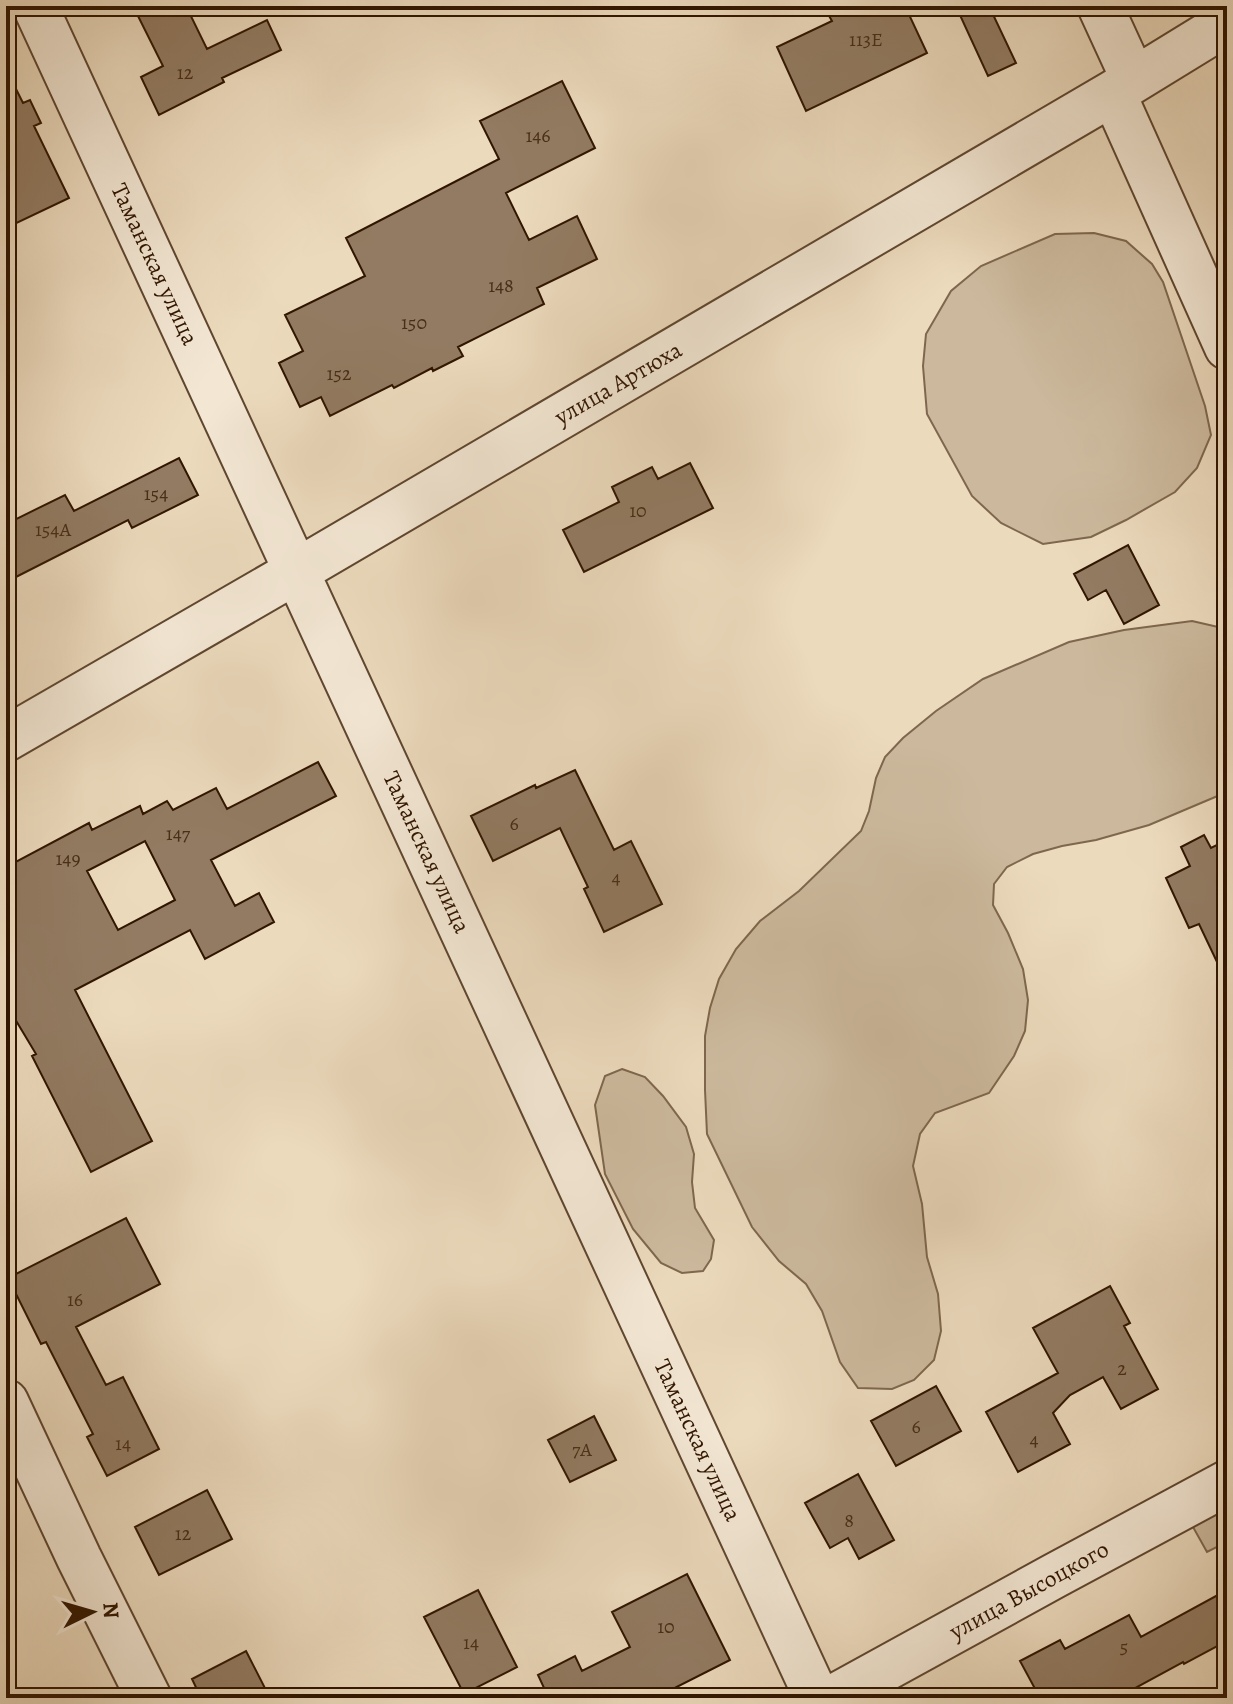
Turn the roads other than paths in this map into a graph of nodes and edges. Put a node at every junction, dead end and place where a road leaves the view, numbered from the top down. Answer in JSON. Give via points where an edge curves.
{"nodes":[{"id":1,"x":35,"y":6,"type":"edge"},
{"id":2,"x":1100,"y":6,"type":"edge"},
{"id":3,"x":1227,"y":23,"type":"edge"},
{"id":4,"x":1124,"y":86,"type":"junction"},
{"id":5,"x":1227,"y":347,"type":"edge"},
{"id":6,"x":297,"y":571,"type":"junction"},
{"id":7,"x":6,"y":739,"type":"edge"},
{"id":8,"x":6,"y":1402,"type":"edge"},
{"id":9,"x":1227,"y":1483,"type":"edge"},
{"id":10,"x":149,"y":1698,"type":"edge"},
{"id":11,"x":817,"y":1698,"type":"edge"},
{"id":12,"x":832,"y":1698,"type":"edge"}],
"edges":[{"from":1,"to":6,"type":"street","name":"Таманская улица"},
{"from":2,"to":4,"type":"street"},
{"from":3,"to":4,"type":"street","name":"улица Артюха"},
{"from":4,"to":5,"type":"street"},
{"from":4,"to":6,"type":"street","name":"улица Артюха"},
{"from":6,"to":7,"type":"street","name":"улица Артюха"},
{"from":6,"to":11,"type":"street","name":"Таманская улица"},
{"from":8,"to":10,"type":"street"},
{"from":9,"to":12,"type":"street","name":"улица Высоцкого"}]}
